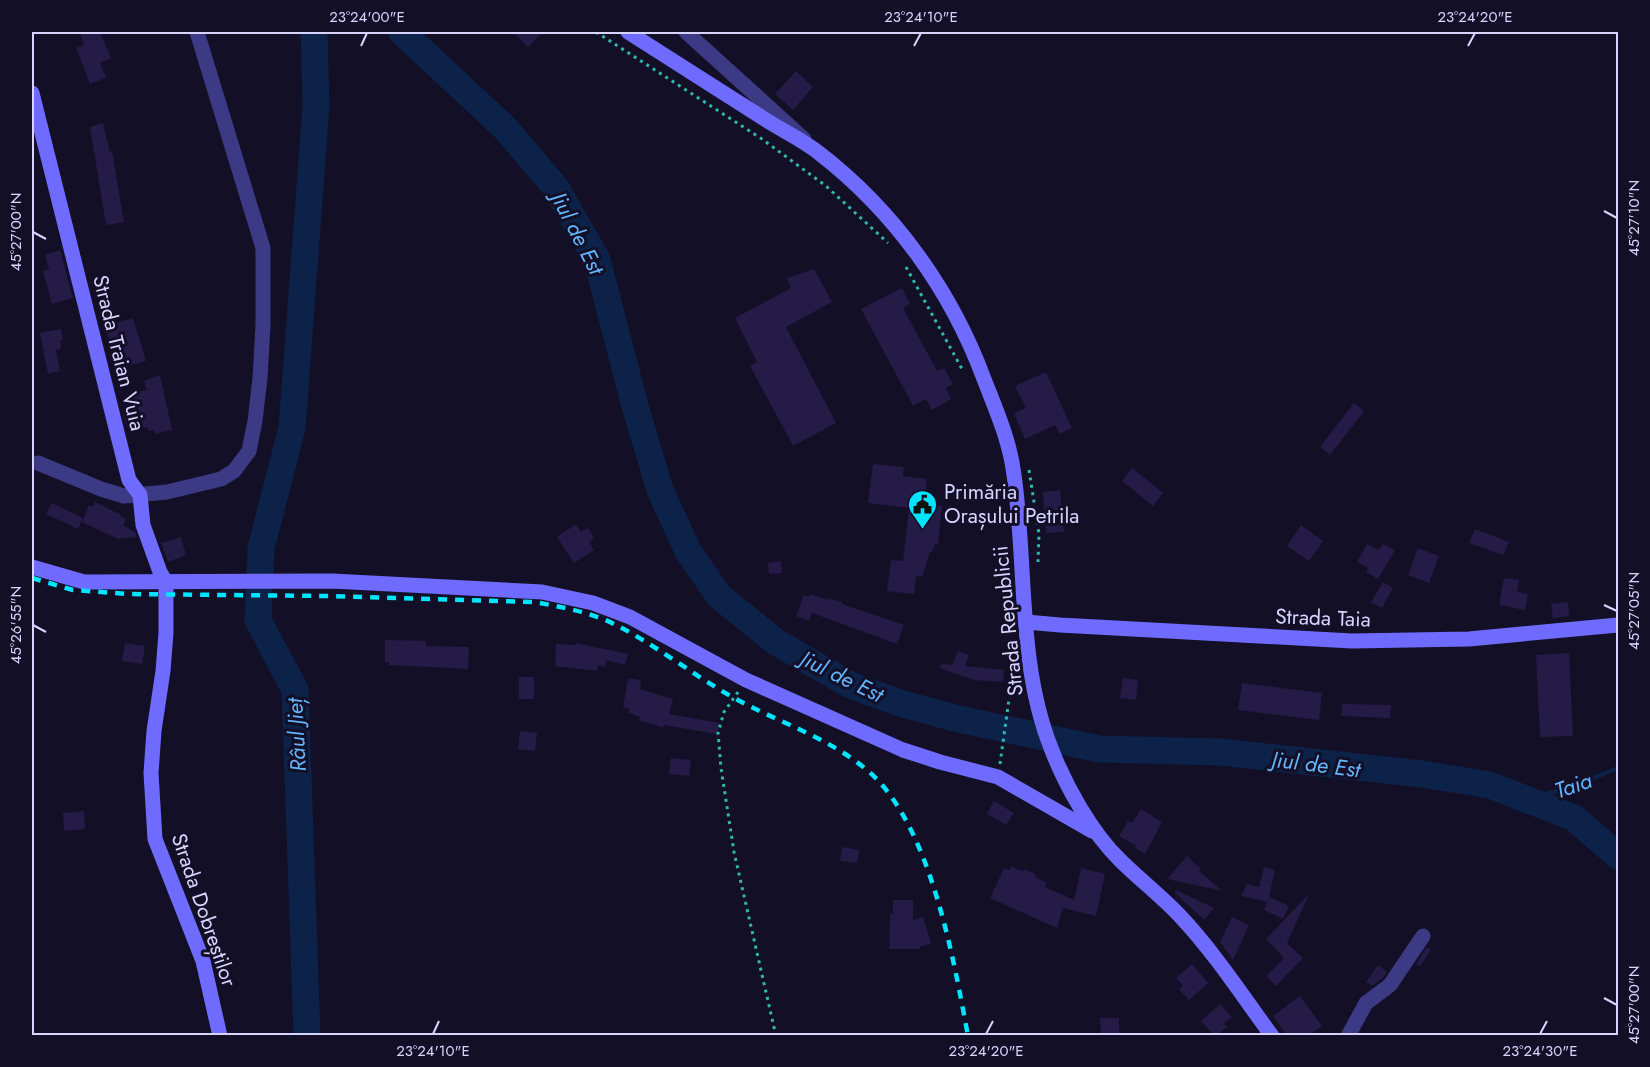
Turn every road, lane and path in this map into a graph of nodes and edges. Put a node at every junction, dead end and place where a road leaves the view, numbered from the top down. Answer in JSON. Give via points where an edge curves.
{"nodes":[{"id":1,"x":197,"y":32,"type":"edge"},
{"id":2,"x":596,"y":32,"type":"edge"},
{"id":3,"x":628,"y":32,"type":"edge"},
{"id":4,"x":686,"y":32,"type":"edge"},
{"id":5,"x":32,"y":101,"type":"edge"},
{"id":6,"x":817,"y":151,"type":"junction"},
{"id":7,"x":890,"y":245,"type":"dead end"},
{"id":8,"x":904,"y":263,"type":"dead end"},
{"id":9,"x":965,"y":375,"type":"dead end"},
{"id":10,"x":38,"y":463,"type":"dead end"},
{"id":11,"x":1027,"y":463,"type":"dead end"},
{"id":12,"x":140,"y":495,"type":"junction"},
{"id":13,"x":1038,"y":565,"type":"dead end"},
{"id":14,"x":32,"y":567,"type":"edge"},
{"id":15,"x":166,"y":582,"type":"junction"},
{"id":16,"x":166,"y":619,"type":"joint"},
{"id":17,"x":1026,"y":622,"type":"junction"},
{"id":18,"x":1618,"y":625,"type":"edge"},
{"id":19,"x":746,"y":680,"type":"junction"},
{"id":20,"x":1009,"y":699,"type":"dead end"},
{"id":21,"x":998,"y":777,"type":"junction"},
{"id":22,"x":1095,"y":832,"type":"junction"},
{"id":23,"x":1423,"y":936,"type":"dead end"},
{"id":24,"x":220,"y":1035,"type":"edge"},
{"id":25,"x":776,"y":1035,"type":"edge"},
{"id":26,"x":1272,"y":1035,"type":"edge"},
{"id":27,"x":1348,"y":1035,"type":"edge"}],
"edges":[{"from":1,"to":12,"type":"street","via":[[263,248],[263,326],[255,421],[249,452],[234,471],[200,485]]},
{"from":2,"to":7,"type":"path","via":[[808,172]]},
{"from":3,"to":6,"type":"street","name":"Strada Republicii"},
{"from":4,"to":6,"type":"street","name":"Strada Republicii"},
{"from":5,"to":12,"type":"street","name":"Strada Traian Vuia","via":[[129,480]]},
{"from":6,"to":17,"type":"street","name":"Strada Republicii","via":[[847,176],[912,244],[975,353],[1013,464]]},
{"from":8,"to":9,"type":"path"},
{"from":10,"to":12,"type":"street","via":[[101,489],[124,496]]},
{"from":11,"to":13,"type":"path","via":[[1037,523]]},
{"from":12,"to":15,"type":"street","name":"Strada Traian Vuia","via":[[143,525]]},
{"from":14,"to":15,"type":"street","via":[[84,582]]},
{"from":15,"to":16,"type":"street","name":"Strada Traian Vuia"},
{"from":15,"to":19,"type":"street","via":[[332,581],[542,592],[593,603],[630,617]]},
{"from":16,"to":24,"type":"street","name":"Strada Dobreștilor","via":[[151,773],[155,839],[203,962]]},
{"from":17,"to":18,"type":"street","name":"Strada Taia","via":[[1352,640],[1469,639]]},
{"from":17,"to":22,"type":"street","name":"Strada Republicii","via":[[1041,721],[1051,750]]},
{"from":19,"to":21,"type":"street","via":[[903,750]]},
{"from":19,"to":25,"type":"path","via":[[724,712],[718,733],[734,852]]},
{"from":20,"to":21,"type":"path"},
{"from":21,"to":22,"type":"street"},
{"from":22,"to":26,"type":"street","name":"Strada Republicii","via":[[1119,860],[1180,916]]},
{"from":23,"to":27,"type":"street","via":[[1390,985],[1366,1003]]}]}
